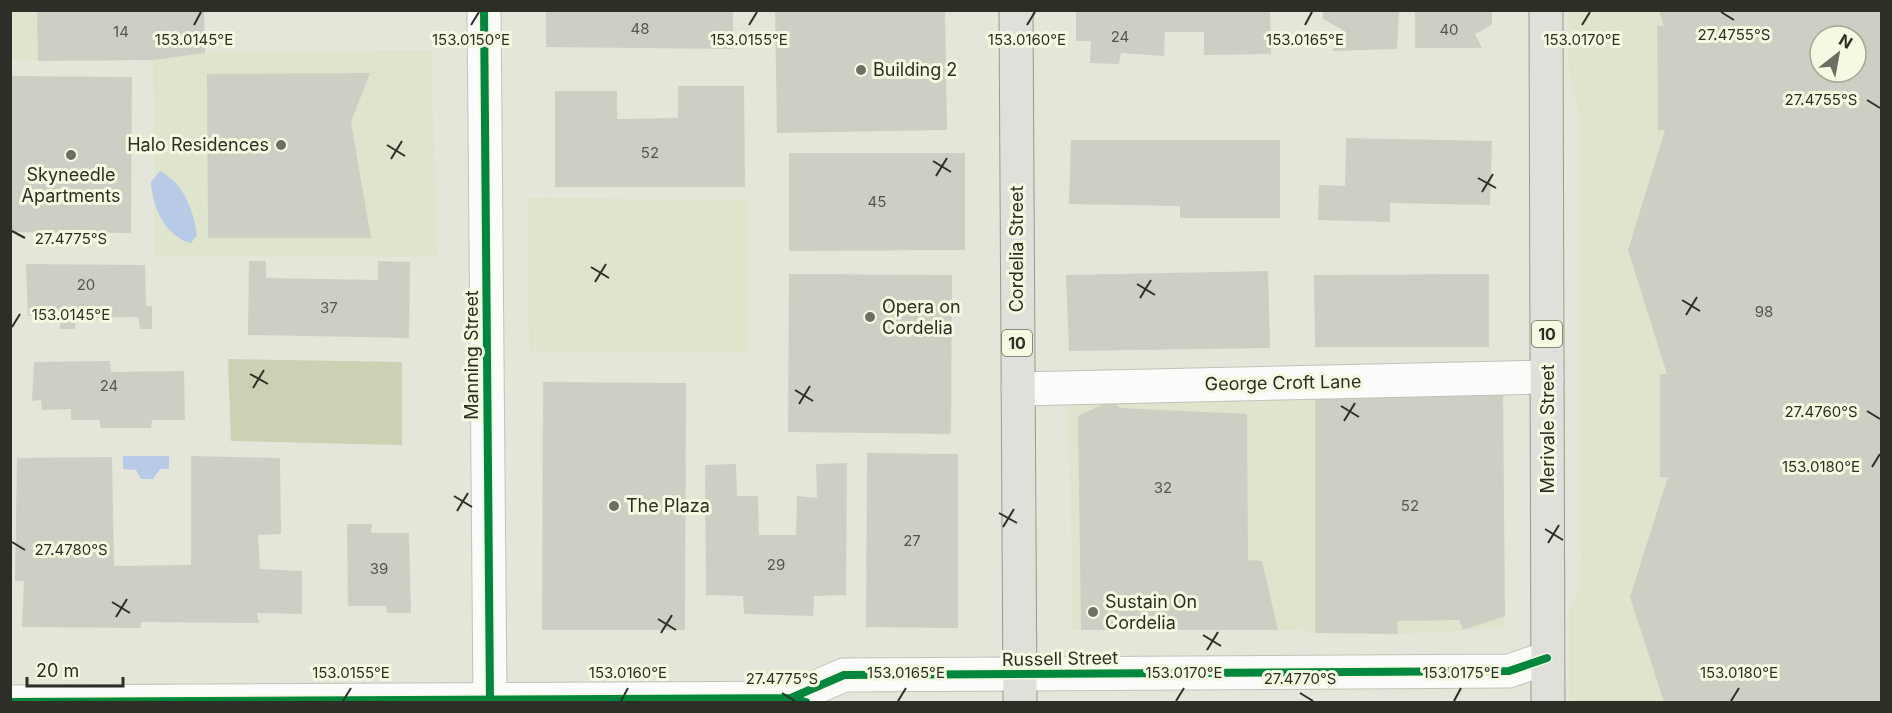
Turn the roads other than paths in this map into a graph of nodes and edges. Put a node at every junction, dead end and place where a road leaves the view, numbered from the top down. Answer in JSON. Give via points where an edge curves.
{"nodes":[{"id":1,"x":484,"y":10,"type":"edge"},
{"id":2,"x":1016,"y":10,"type":"edge"},
{"id":3,"x":1546,"y":10,"type":"edge"},
{"id":4,"x":1547,"y":377,"type":"junction"},
{"id":5,"x":1018,"y":388,"type":"junction"},
{"id":6,"x":1547,"y":658,"type":"junction"},
{"id":7,"x":1020,"y":689,"type":"edge"},
{"id":8,"x":490,"y":700,"type":"junction"},
{"id":9,"x":798,"y":700,"type":"edge"},
{"id":10,"x":1543,"y":701,"type":"edge"},
{"id":11,"x":10,"y":702,"type":"edge"}],
"edges":[{"from":1,"to":8,"type":"street","name":"Manning Street"},
{"from":2,"to":5,"type":"main road","name":"Cordelia Street","number":"10"},
{"from":3,"to":4,"type":"main road","name":"Merivale Street","number":"10"},
{"from":4,"to":5,"type":"street","name":"George Croft Lane"},
{"from":4,"to":6,"type":"main road","name":"Merivale Street","number":"10"},
{"from":5,"to":7,"type":"main road","name":"Cordelia Street","number":"10"},
{"from":6,"to":7,"type":"street","name":"Russell Street","via":[[1509,671]]},
{"from":6,"to":10,"type":"main road","name":"Merivale Street","number":"10"},
{"from":7,"to":9,"type":"street","name":"Russell Street","via":[[844,675]]},
{"from":8,"to":9,"type":"street","name":"Russell Street"},
{"from":8,"to":11,"type":"street","name":"Russell Street"}]}
